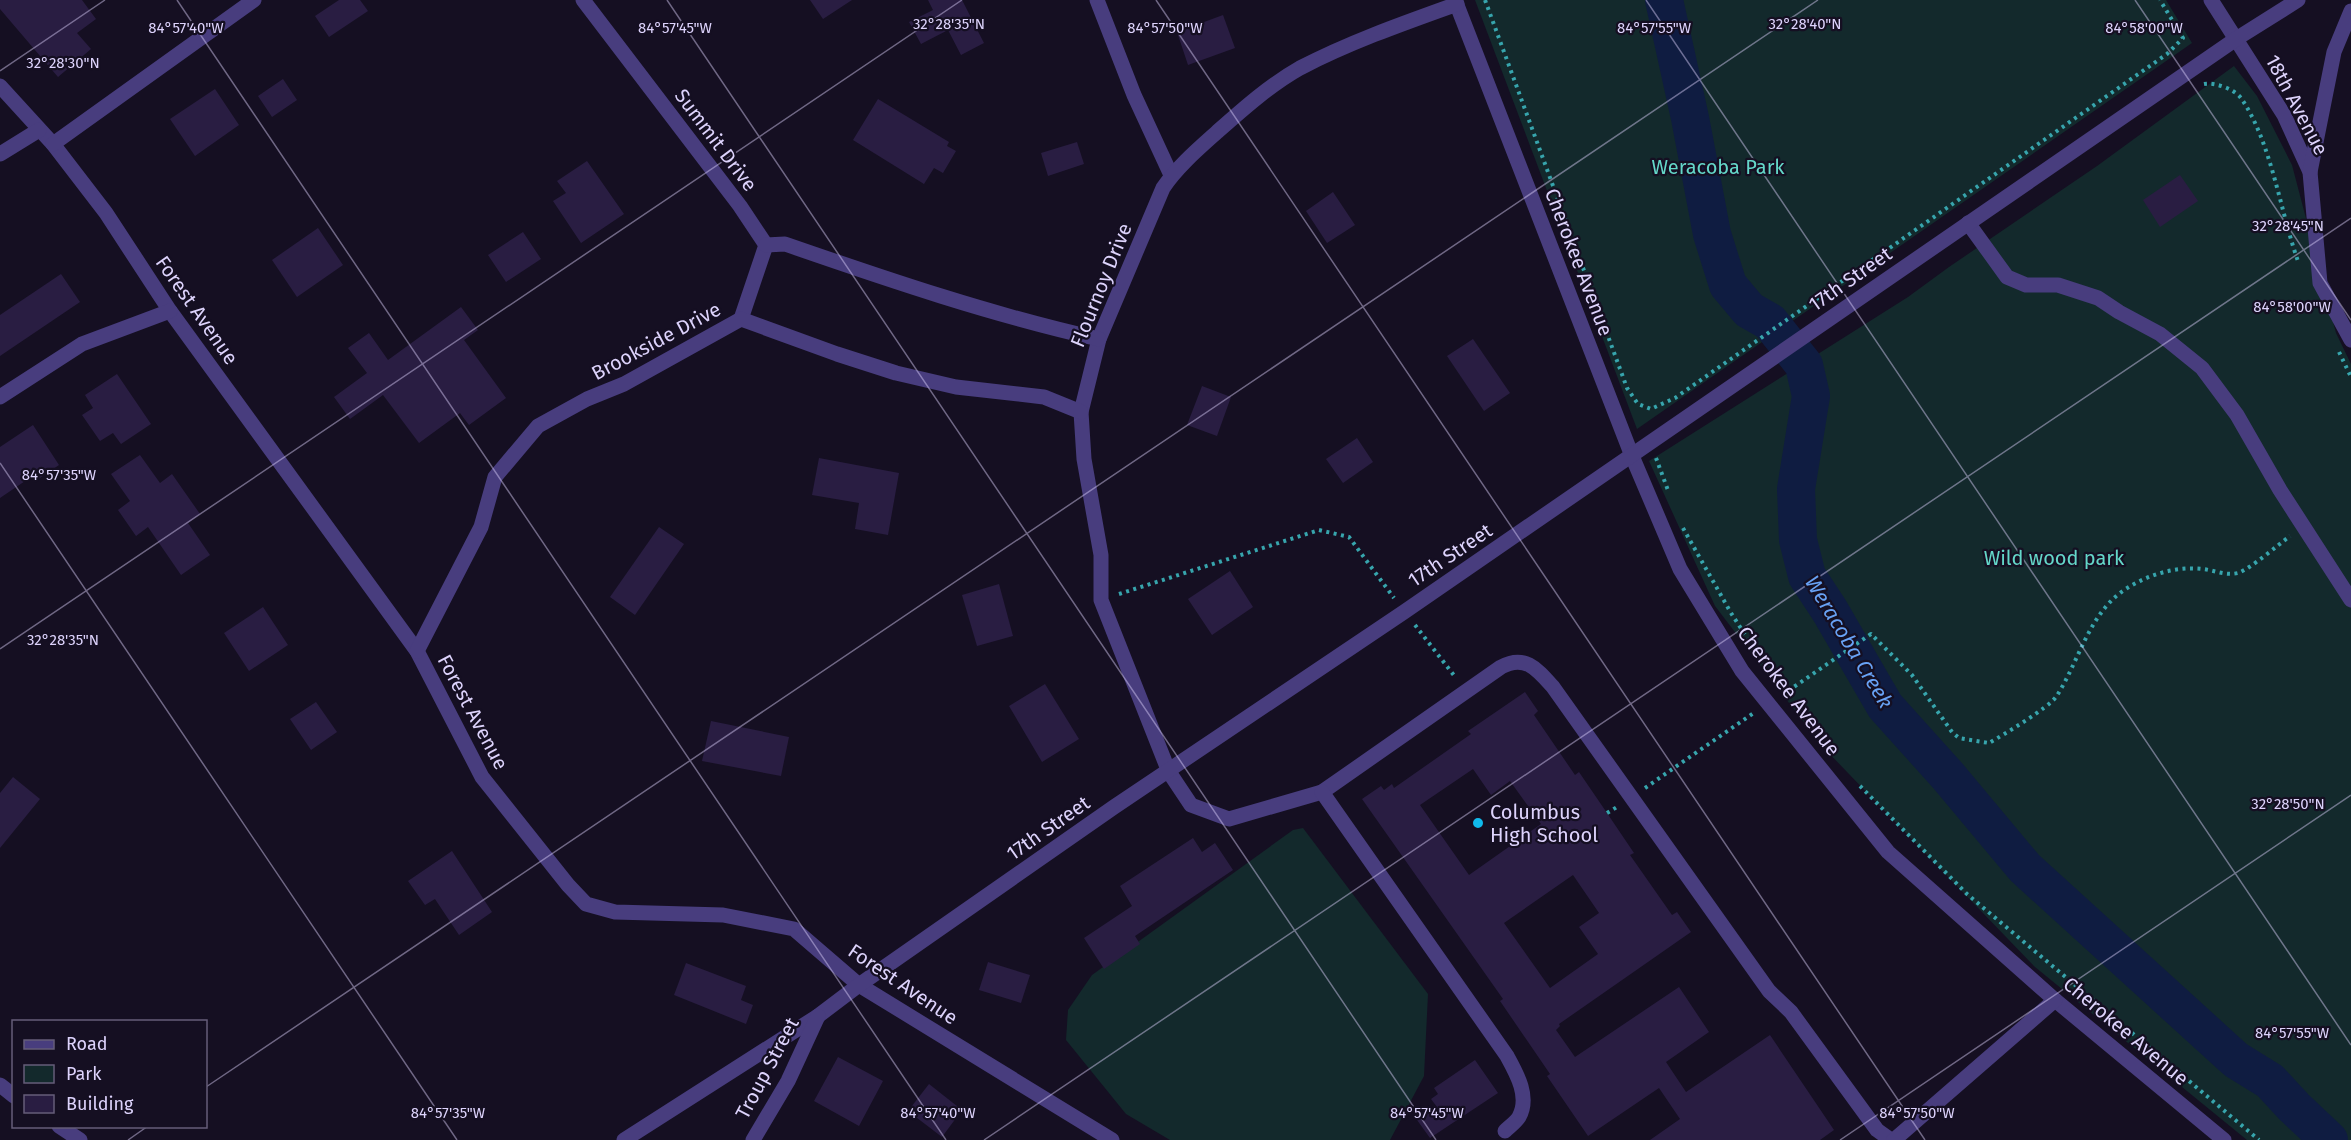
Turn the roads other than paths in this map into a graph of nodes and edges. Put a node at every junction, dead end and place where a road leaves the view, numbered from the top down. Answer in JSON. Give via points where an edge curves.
{"nodes":[{"id":1,"x":254,"y":0,"type":"edge"},
{"id":2,"x":583,"y":0,"type":"edge"},
{"id":3,"x":1097,"y":0,"type":"edge"},
{"id":4,"x":2211,"y":0,"type":"edge"},
{"id":5,"x":2298,"y":0,"type":"edge"},
{"id":6,"x":1456,"y":2,"type":"edge"},
{"id":7,"x":2351,"y":11,"type":"edge"},
{"id":8,"x":2236,"y":39,"type":"junction"},
{"id":9,"x":0,"y":86,"type":"edge"},
{"id":10,"x":39,"y":130,"type":"junction"},
{"id":11,"x":53,"y":144,"type":"junction"},
{"id":12,"x":0,"y":154,"type":"edge"},
{"id":13,"x":2310,"y":172,"type":"junction"},
{"id":14,"x":1172,"y":175,"type":"junction"},
{"id":15,"x":1968,"y":223,"type":"junction"},
{"id":16,"x":765,"y":245,"type":"junction"},
{"id":17,"x":170,"y":311,"type":"junction"},
{"id":18,"x":741,"y":319,"type":"junction"},
{"id":19,"x":1099,"y":339,"type":"junction"},
{"id":20,"x":2351,"y":340,"type":"edge"},
{"id":21,"x":0,"y":397,"type":"edge"},
{"id":22,"x":1081,"y":412,"type":"junction"},
{"id":23,"x":1632,"y":456,"type":"junction"},
{"id":24,"x":2351,"y":600,"type":"edge"},
{"id":25,"x":417,"y":651,"type":"junction"},
{"id":26,"x":1169,"y":772,"type":"junction"},
{"id":27,"x":1322,"y":792,"type":"junction"},
{"id":28,"x":859,"y":985,"type":"junction"},
{"id":29,"x":2055,"y":1000,"type":"junction"},
{"id":30,"x":818,"y":1016,"type":"junction"},
{"id":31,"x":62,"y":1128,"type":"edge"},
{"id":32,"x":1505,"y":1131,"type":"dead end"},
{"id":33,"x":81,"y":1140,"type":"edge"},
{"id":34,"x":624,"y":1140,"type":"edge"},
{"id":35,"x":753,"y":1140,"type":"edge"},
{"id":36,"x":1112,"y":1140,"type":"edge"},
{"id":37,"x":1892,"y":1140,"type":"edge"},
{"id":38,"x":2224,"y":1140,"type":"edge"}],
"edges":[{"from":1,"to":11,"type":"street"},
{"from":2,"to":16,"type":"street","name":"Summit Drive","via":[[740,206]]},
{"from":3,"to":14,"type":"street","via":[[1134,95]]},
{"from":4,"to":8,"type":"street","name":"18th Avenue"},
{"from":5,"to":8,"type":"street","name":"17th Street"},
{"from":6,"to":14,"type":"street","name":"Flournoy Drive","via":[[1299,69],[1255,99]]},
{"from":6,"to":23,"type":"street","name":"Cherokee Avenue"},
{"from":7,"to":13,"type":"street","via":[[2334,52]]},
{"from":8,"to":13,"type":"street","name":"18th Avenue","via":[[2284,115]]},
{"from":8,"to":15,"type":"street","name":"17th Street"},
{"from":9,"to":10,"type":"street","name":"Forest Avenue"},
{"from":10,"to":11,"type":"street","name":"Forest Avenue"},
{"from":10,"to":12,"type":"street"},
{"from":11,"to":17,"type":"street","name":"Forest Avenue","via":[[106,213]]},
{"from":13,"to":20,"type":"street","name":"18th Avenue","via":[[2320,283]]},
{"from":14,"to":19,"type":"street","name":"Flournoy Drive"},
{"from":15,"to":23,"type":"street","name":"17th Street"},
{"from":15,"to":24,"type":"street","via":[[2007,277],[2026,285],[2058,285],[2098,298],[2160,334],[2202,368],[2237,415]]},
{"from":16,"to":18,"type":"street"},
{"from":16,"to":19,"type":"street","via":[[785,244],[924,293]]},
{"from":17,"to":21,"type":"street","via":[[82,344]]},
{"from":17,"to":25,"type":"street","name":"Forest Avenue"},
{"from":18,"to":22,"type":"street","name":"Brookside Drive","via":[[896,373],[956,387],[1044,397]]},
{"from":18,"to":25,"type":"street","name":"Brookside Drive","via":[[538,426],[495,477],[481,527]]},
{"from":19,"to":22,"type":"street","name":"Flournoy Drive"},
{"from":22,"to":26,"type":"street","name":"Flournoy Drive","via":[[1084,459],[1101,555],[1101,600]]},
{"from":23,"to":26,"type":"street","name":"17th Street"},
{"from":23,"to":29,"type":"street","name":"Cherokee Avenue","via":[[1680,569],[1742,671],[1888,852]]},
{"from":25,"to":28,"type":"street","name":"Forest Avenue","via":[[482,777],[586,904],[615,912],[723,915],[794,930]]},
{"from":26,"to":27,"type":"street","name":"Flournoy Drive","via":[[1191,805],[1229,819]]},
{"from":26,"to":28,"type":"street","name":"17th Street"},
{"from":27,"to":32,"type":"street","via":[[1508,1056],[1524,1097],[1519,1117]]},
{"from":27,"to":37,"type":"street","name":"Flournoy Drive","via":[[1513,661],[1526,663],[1540,672],[1560,696],[1769,991],[1791,1012],[1877,1130]]},
{"from":28,"to":30,"type":"street","name":"17th Street"},
{"from":28,"to":36,"type":"street","name":"Forest Avenue"},
{"from":29,"to":37,"type":"street"},
{"from":29,"to":38,"type":"street","name":"Cherokee Avenue"},
{"from":30,"to":34,"type":"street","name":"17th Street"},
{"from":30,"to":35,"type":"street","name":"Troup Street","via":[[788,1081]]},
{"from":31,"to":33,"type":"street"}]}
